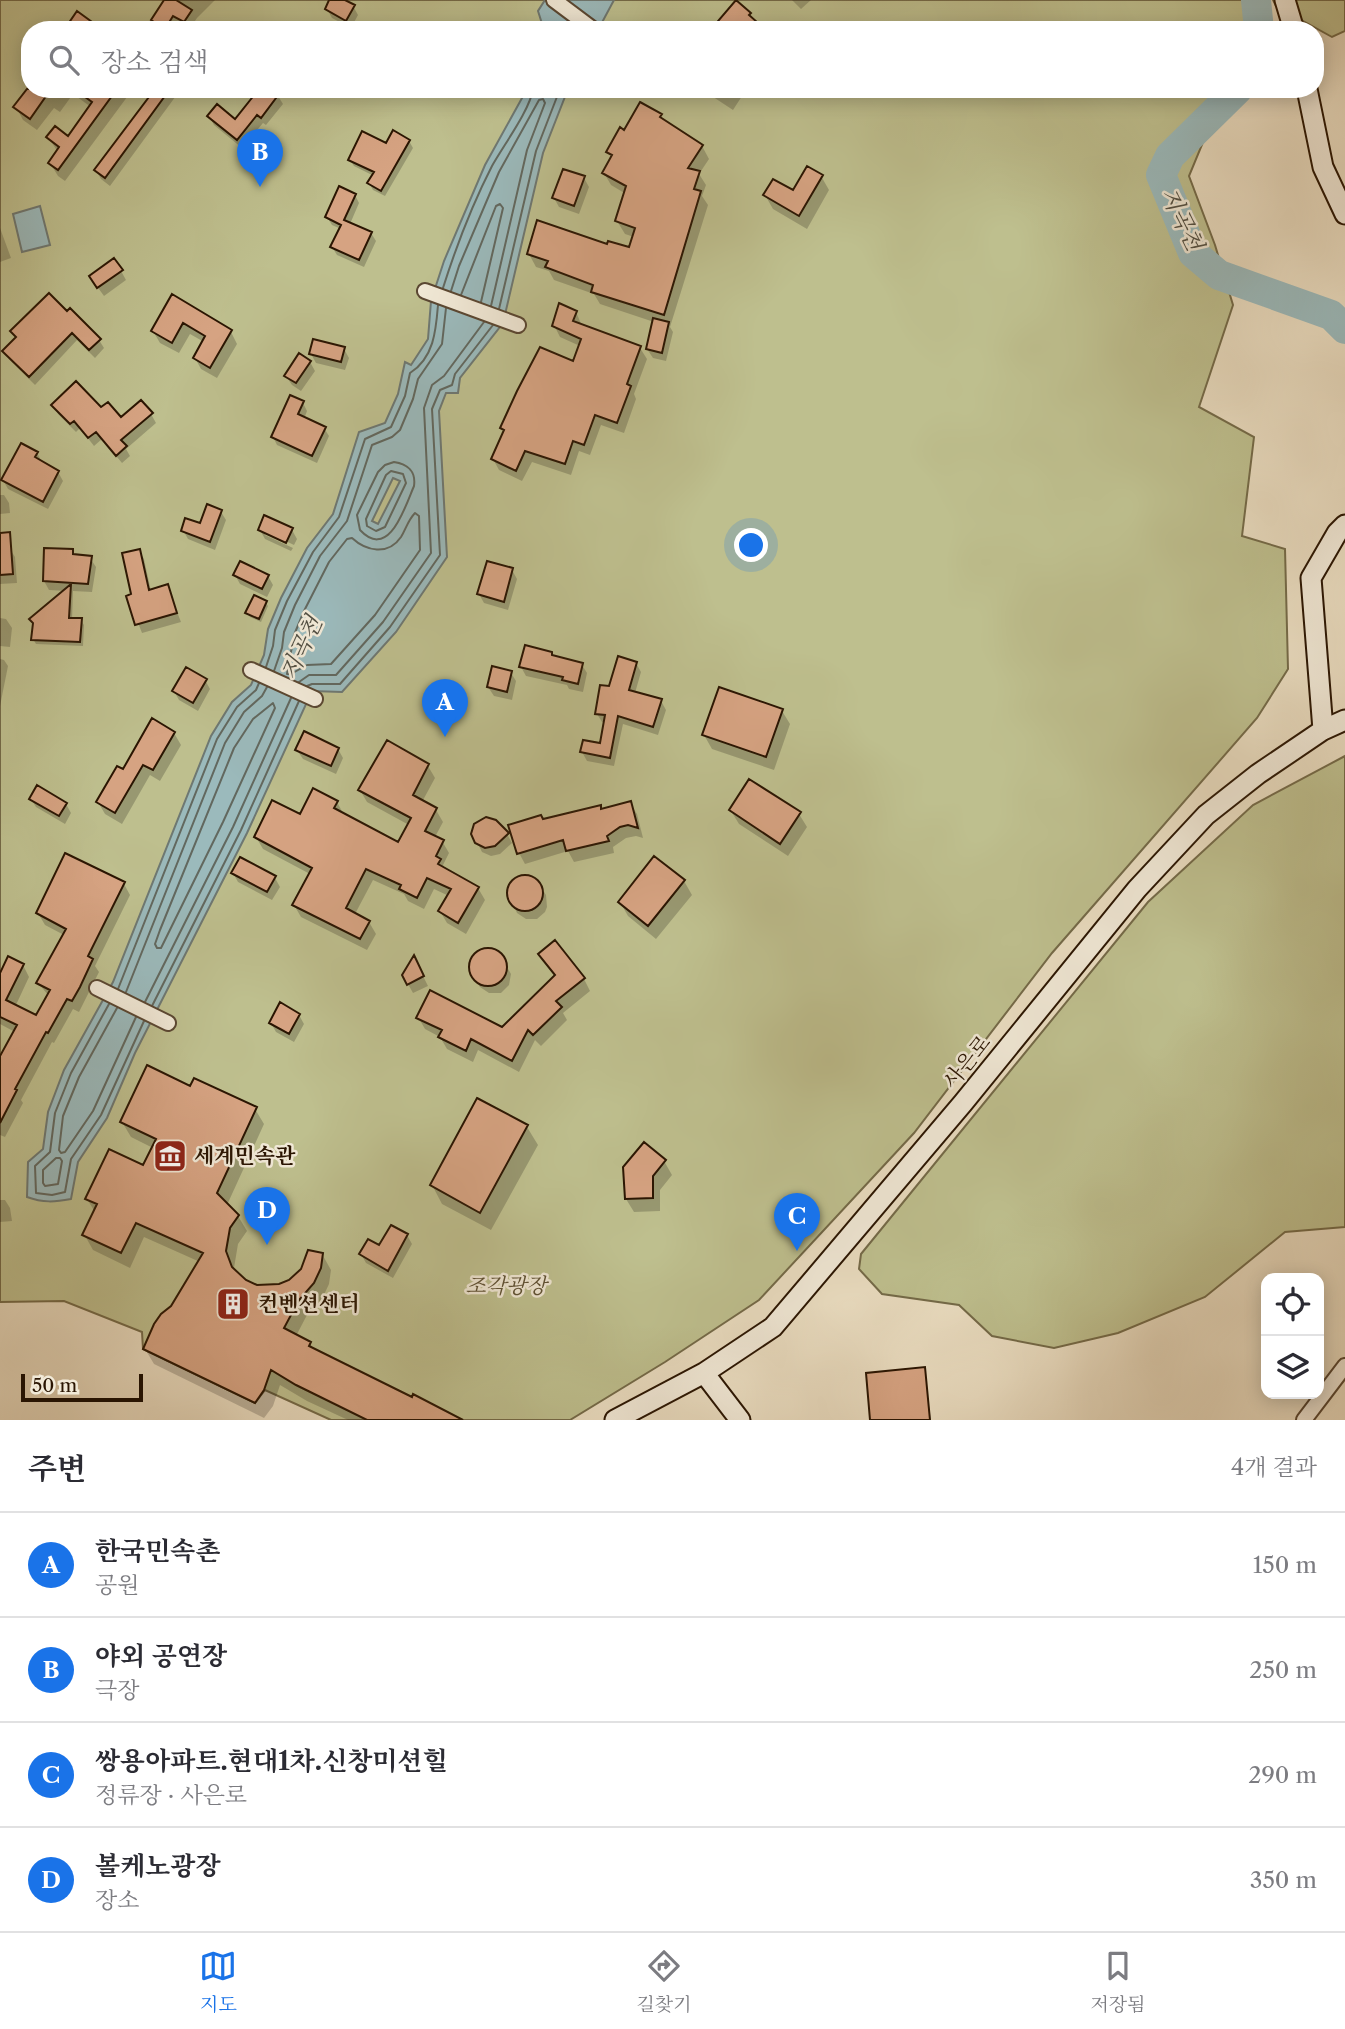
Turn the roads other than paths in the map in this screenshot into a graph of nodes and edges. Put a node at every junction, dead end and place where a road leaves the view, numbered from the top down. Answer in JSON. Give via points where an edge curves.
{"nodes":[{"id":1,"x":554,"y":0,"type":"edge"},
{"id":2,"x":1285,"y":0,"type":"edge"},
{"id":3,"x":582,"y":21,"type":"edge"},
{"id":4,"x":1291,"y":21,"type":"edge"},
{"id":5,"x":1309,"y":98,"type":"edge"},
{"id":6,"x":1345,"y":215,"type":"edge"},
{"id":7,"x":425,"y":291,"type":"dead end"},
{"id":8,"x":518,"y":325,"type":"dead end"},
{"id":9,"x":1345,"y":525,"type":"edge"},
{"id":10,"x":251,"y":670,"type":"dead end"},
{"id":11,"x":315,"y":699,"type":"dead end"},
{"id":12,"x":1345,"y":720,"type":"edge"},
{"id":13,"x":1323,"y":730,"type":"junction"},
{"id":14,"x":97,"y":988,"type":"dead end"},
{"id":15,"x":168,"y":1023,"type":"dead end"},
{"id":16,"x":1345,"y":1366,"type":"edge"},
{"id":17,"x":704,"y":1373,"type":"junction"},
{"id":18,"x":615,"y":1420,"type":"edge"},
{"id":19,"x":740,"y":1420,"type":"edge"},
{"id":20,"x":1304,"y":1420,"type":"edge"}],
"edges":[{"from":1,"to":3,"type":"street"},
{"from":2,"to":4,"type":"main road"},
{"from":5,"to":6,"type":"main road","via":[[1323,166]]},
{"from":7,"to":8,"type":"street"},
{"from":9,"to":13,"type":"main road","via":[[1311,578]]},
{"from":10,"to":11,"type":"street"},
{"from":12,"to":13,"type":"main road","name":"사은로"},
{"from":13,"to":17,"type":"main road","name":"사은로","via":[[1206,815],[1137,889],[964,1103],[773,1327]]},
{"from":14,"to":15,"type":"street"},
{"from":16,"to":20,"type":"street"},
{"from":17,"to":18,"type":"main road","name":"사은로"},
{"from":17,"to":19,"type":"main road"}]}
